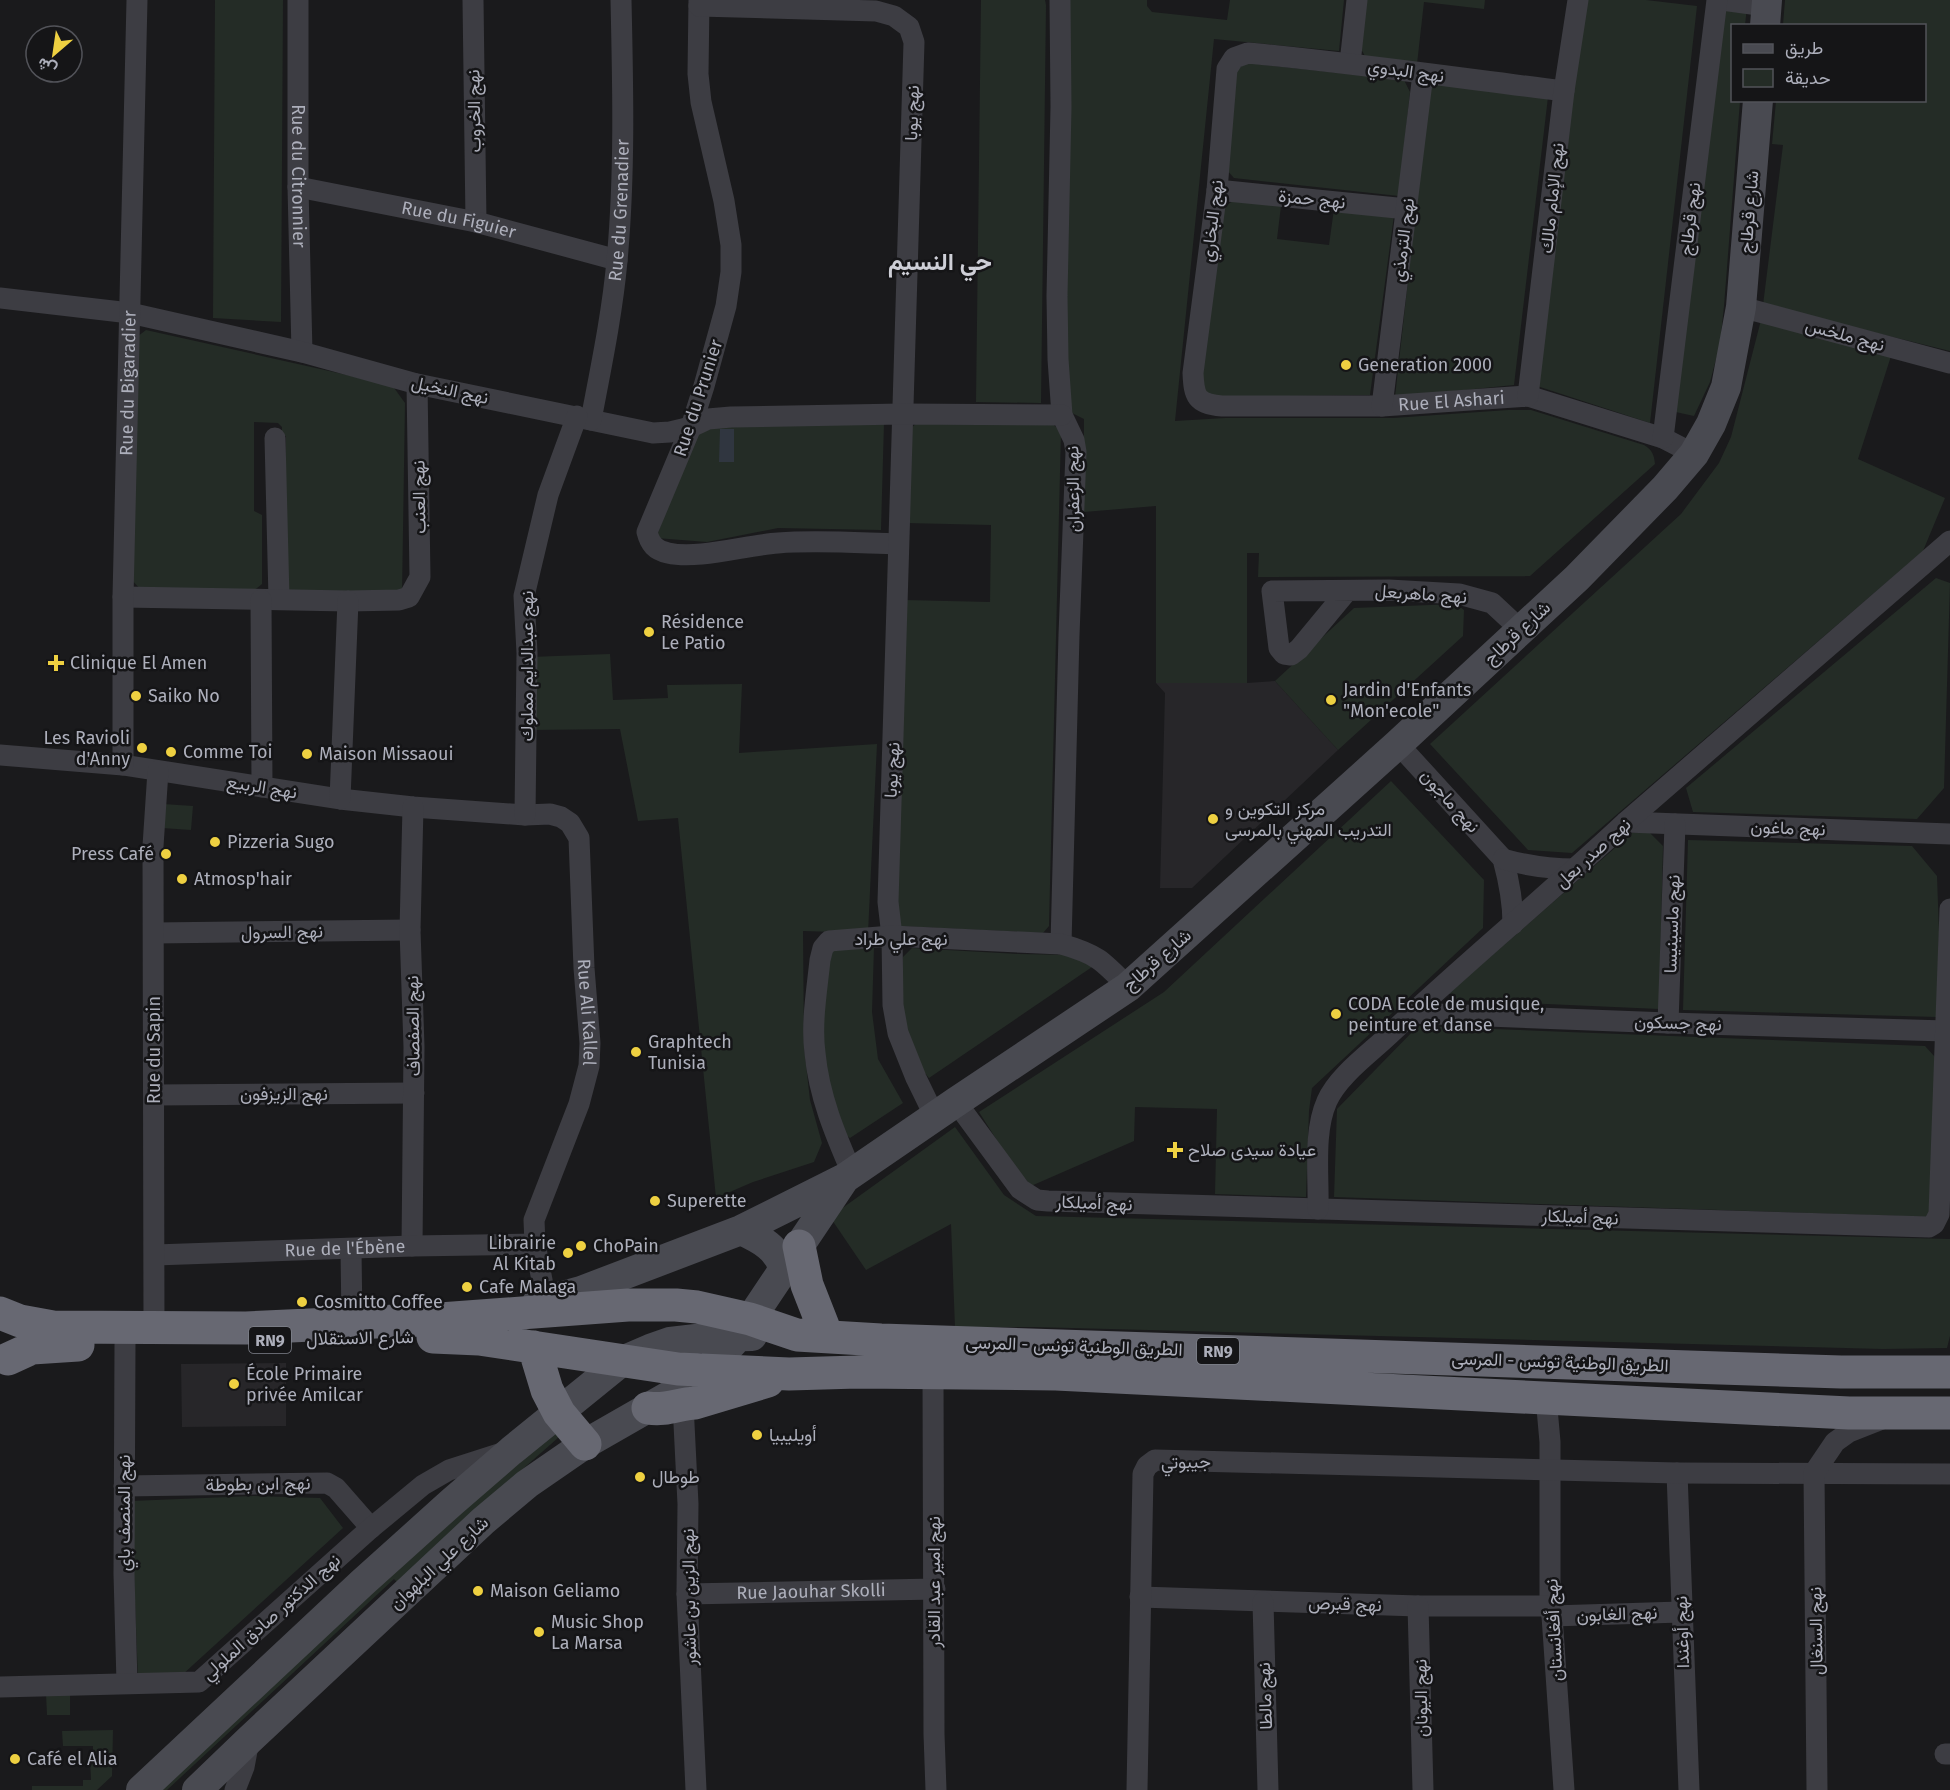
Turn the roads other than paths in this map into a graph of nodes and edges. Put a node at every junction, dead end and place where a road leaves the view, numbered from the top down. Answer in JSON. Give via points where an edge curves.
{"nodes":[{"id":1,"x":137,"y":0,"type":"edge"},
{"id":2,"x":298,"y":0,"type":"edge"},
{"id":3,"x":473,"y":0,"type":"edge"},
{"id":4,"x":621,"y":0,"type":"edge"},
{"id":5,"x":1060,"y":0,"type":"edge"},
{"id":6,"x":1357,"y":0,"type":"edge"},
{"id":7,"x":1578,"y":0,"type":"edge"},
{"id":8,"x":1717,"y":0,"type":"edge"},
{"id":9,"x":1722,"y":0,"type":"edge"},
{"id":10,"x":699,"y":3,"type":"edge"},
{"id":11,"x":1766,"y":10,"type":"edge"},
{"id":12,"x":1248,"y":52,"type":"joint"},
{"id":13,"x":1350,"y":63,"type":"junction"},
{"id":14,"x":1423,"y":74,"type":"junction"},
{"id":15,"x":1564,"y":91,"type":"junction"},
{"id":16,"x":1758,"y":102,"type":"edge"},
{"id":17,"x":298,"y":187,"type":"junction"},
{"id":18,"x":1217,"y":190,"type":"junction"},
{"id":19,"x":1407,"y":209,"type":"junction"},
{"id":20,"x":476,"y":222,"type":"junction"},
{"id":21,"x":617,"y":260,"type":"junction"},
{"id":22,"x":0,"y":298,"type":"edge"},
{"id":23,"x":1741,"y":307,"type":"junction"},
{"id":24,"x":130,"y":313,"type":"junction"},
{"id":25,"x":302,"y":352,"type":"junction"},
{"id":26,"x":1950,"y":363,"type":"edge"},
{"id":27,"x":417,"y":384,"type":"junction"},
{"id":28,"x":1528,"y":396,"type":"junction"},
{"id":29,"x":1199,"y":400,"type":"joint"},
{"id":30,"x":1382,"y":406,"type":"junction"},
{"id":31,"x":902,"y":414,"type":"junction"},
{"id":32,"x":1062,"y":415,"type":"junction"},
{"id":33,"x":584,"y":418,"type":"junction"},
{"id":34,"x":691,"y":427,"type":"junction"},
{"id":35,"x":275,"y":438,"type":"dead end"},
{"id":36,"x":1663,"y":438,"type":"junction"},
{"id":37,"x":1694,"y":454,"type":"junction"},
{"id":38,"x":1950,"y":541,"type":"edge"},
{"id":39,"x":898,"y":544,"type":"junction"},
{"id":40,"x":1347,"y":591,"type":"dead end"},
{"id":41,"x":123,"y":597,"type":"junction"},
{"id":42,"x":270,"y":599,"type":"junction"},
{"id":43,"x":348,"y":601,"type":"junction"},
{"id":44,"x":1520,"y":629,"type":"junction"},
{"id":45,"x":1398,"y":744,"type":"junction"},
{"id":46,"x":0,"y":754,"type":"edge"},
{"id":47,"x":123,"y":765,"type":"junction"},
{"id":48,"x":159,"y":771,"type":"junction"},
{"id":49,"x":262,"y":787,"type":"junction"},
{"id":50,"x":340,"y":799,"type":"junction"},
{"id":51,"x":413,"y":807,"type":"junction"},
{"id":52,"x":525,"y":815,"type":"junction"},
{"id":53,"x":1626,"y":822,"type":"junction"},
{"id":54,"x":1675,"y":824,"type":"junction"},
{"id":55,"x":1950,"y":834,"type":"edge"},
{"id":56,"x":1503,"y":859,"type":"junction"},
{"id":57,"x":1576,"y":869,"type":"junction"},
{"id":58,"x":1950,"y":909,"type":"edge"},
{"id":59,"x":1513,"y":924,"type":"junction"},
{"id":60,"x":410,"y":930,"type":"junction"},
{"id":61,"x":154,"y":933,"type":"junction"},
{"id":62,"x":892,"y":936,"type":"junction"},
{"id":63,"x":1061,"y":944,"type":"junction"},
{"id":64,"x":1128,"y":987,"type":"junction"},
{"id":65,"x":1411,"y":1013,"type":"junction"},
{"id":66,"x":1668,"y":1023,"type":"junction"},
{"id":67,"x":1946,"y":1031,"type":"junction"},
{"id":68,"x":414,"y":1093,"type":"junction"},
{"id":69,"x":154,"y":1095,"type":"junction"},
{"id":70,"x":945,"y":1109,"type":"junction"},
{"id":71,"x":848,"y":1176,"type":"junction"},
{"id":72,"x":1318,"y":1209,"type":"junction"},
{"id":73,"x":741,"y":1230,"type":"junction"},
{"id":74,"x":535,"y":1244,"type":"junction"},
{"id":75,"x":412,"y":1246,"type":"junction"},
{"id":76,"x":351,"y":1249,"type":"junction"},
{"id":77,"x":155,"y":1255,"type":"junction"},
{"id":78,"x":791,"y":1258,"type":"junction"},
{"id":79,"x":547,"y":1306,"type":"junction"},
{"id":80,"x":0,"y":1313,"type":"edge"},
{"id":81,"x":491,"y":1315,"type":"joint"},
{"id":82,"x":352,"y":1324,"type":"junction"},
{"id":83,"x":744,"y":1327,"type":"junction"},
{"id":84,"x":154,"y":1329,"type":"junction"},
{"id":85,"x":812,"y":1335,"type":"junction"},
{"id":86,"x":125,"y":1342,"type":"junction"},
{"id":87,"x":534,"y":1347,"type":"junction"},
{"id":88,"x":622,"y":1361,"type":"junction"},
{"id":89,"x":4,"y":1365,"type":"edge"},
{"id":90,"x":707,"y":1370,"type":"junction"},
{"id":91,"x":1950,"y":1371,"type":"edge"},
{"id":92,"x":933,"y":1373,"type":"junction"},
{"id":93,"x":789,"y":1374,"type":"junction"},
{"id":94,"x":1546,"y":1397,"type":"junction"},
{"id":95,"x":683,"y":1404,"type":"junction"},
{"id":96,"x":648,"y":1407,"type":"junction"},
{"id":97,"x":560,"y":1413,"type":"junction"},
{"id":98,"x":1950,"y":1413,"type":"edge"},
{"id":99,"x":1894,"y":1414,"type":"junction"},
{"id":100,"x":585,"y":1444,"type":"junction"},
{"id":101,"x":511,"y":1451,"type":"junction"},
{"id":102,"x":1550,"y":1469,"type":"junction"},
{"id":103,"x":1677,"y":1473,"type":"junction"},
{"id":104,"x":1814,"y":1473,"type":"junction"},
{"id":105,"x":1950,"y":1474,"type":"edge"},
{"id":106,"x":124,"y":1486,"type":"junction"},
{"id":107,"x":371,"y":1528,"type":"junction"},
{"id":108,"x":935,"y":1589,"type":"junction"},
{"id":109,"x":687,"y":1594,"type":"junction"},
{"id":110,"x":1140,"y":1597,"type":"junction"},
{"id":111,"x":1263,"y":1602,"type":"junction"},
{"id":112,"x":1418,"y":1606,"type":"junction"},
{"id":113,"x":1551,"y":1611,"type":"junction"},
{"id":114,"x":1681,"y":1612,"type":"junction"},
{"id":115,"x":127,"y":1683,"type":"junction"},
{"id":116,"x":0,"y":1687,"type":"edge"},
{"id":117,"x":249,"y":1740,"type":"junction"},
{"id":118,"x":141,"y":1790,"type":"edge"},
{"id":119,"x":197,"y":1790,"type":"edge"},
{"id":120,"x":235,"y":1790,"type":"edge"},
{"id":121,"x":696,"y":1790,"type":"edge"},
{"id":122,"x":936,"y":1790,"type":"edge"},
{"id":123,"x":1137,"y":1790,"type":"edge"},
{"id":124,"x":1268,"y":1790,"type":"edge"},
{"id":125,"x":1423,"y":1790,"type":"edge"},
{"id":126,"x":1564,"y":1790,"type":"edge"},
{"id":127,"x":1689,"y":1790,"type":"edge"},
{"id":128,"x":1817,"y":1790,"type":"edge"}],
"edges":[{"from":1,"to":24,"type":"street","name":"Rue du Bigaradier"},
{"from":2,"to":17,"type":"street","name":"Rue du Citronnier"},
{"from":3,"to":20,"type":"street","name":"نهج الخروب"},
{"from":4,"to":21,"type":"street","name":"Rue du Grenadier","via":[[623,89]]},
{"from":5,"to":32,"type":"street","name":"نهج الزعفران","via":[[1057,296]]},
{"from":6,"to":13,"type":"street"},
{"from":7,"to":15,"type":"street","name":"نهج الإمام مالك"},
{"from":8,"to":36,"type":"street","name":"نهج قرطاج"},
{"from":9,"to":11,"type":"street"},
{"from":10,"to":31,"type":"street","name":"نهج يوبا","via":[[876,11],[894,16],[909,27],[914,42]]},
{"from":10,"to":34,"type":"street","name":"Rue du Prunier","via":[[701,102],[731,245],[731,272],[714,353]]},
{"from":12,"to":13,"type":"street","name":"نهج البدوي"},
{"from":12,"to":18,"type":"street","name":"نهج البخاري","via":[[1234,58],[1227,69]]},
{"from":13,"to":14,"type":"street","name":"نهج البدوي"},
{"from":14,"to":15,"type":"street","name":"نهج البدوي"},
{"from":14,"to":19,"type":"street","name":"نهج الترمذي"},
{"from":15,"to":28,"type":"street","name":"نهج الإمام مالك"},
{"from":16,"to":23,"type":"street","name":"شارع قرطاج"},
{"from":17,"to":20,"type":"street","name":"Rue du Figuier"},
{"from":17,"to":25,"type":"street","name":"Rue du Citronnier"},
{"from":18,"to":19,"type":"street","name":"نهج حمزة"},
{"from":18,"to":29,"type":"street","name":"نهج البخاري","via":[[1193,373]]},
{"from":19,"to":30,"type":"street","name":"نهج الترمذي"},
{"from":20,"to":21,"type":"street","name":"Rue du Figuier"},
{"from":21,"to":33,"type":"street","name":"Rue du Grenadier","via":[[611,310]]},
{"from":22,"to":24,"type":"street","name":"نهج النخيل"},
{"from":23,"to":26,"type":"street","name":"نهج ملخس"},
{"from":23,"to":37,"type":"street","name":"شارع قرطاج","via":[[1726,387]]},
{"from":24,"to":25,"type":"street","name":"نهج النخيل"},
{"from":24,"to":41,"type":"street","name":"Rue du Bigaradier"},
{"from":25,"to":27,"type":"street","name":"نهج النخيل"},
{"from":27,"to":33,"type":"street","name":"نهج النخيل"},
{"from":27,"to":43,"type":"street","name":"نهج العنب","via":[[420,577],[409,597]]},
{"from":28,"to":30,"type":"street","name":"Rue El Ashari"},
{"from":28,"to":36,"type":"street","name":"Rue El Ashari"},
{"from":29,"to":30,"type":"street","name":"Rue El Ashari","via":[[1222,406]]},
{"from":31,"to":32,"type":"street"},
{"from":31,"to":34,"type":"street","name":"نهج النخيل","via":[[722,418]]},
{"from":31,"to":39,"type":"street","name":"نهج يوبا"},
{"from":32,"to":63,"type":"street","name":"نهج الزعفران","via":[[1076,452]]},
{"from":33,"to":34,"type":"street","name":"نهج النخيل","via":[[653,433]]},
{"from":33,"to":52,"type":"street","name":"نهج عبدالدايم مملوك","via":[[548,495],[524,596]]},
{"from":34,"to":39,"type":"street","name":"Rue du Prunier","via":[[647,532],[656,549],[681,554],[778,543]]},
{"from":35,"to":42,"type":"street"},
{"from":36,"to":37,"type":"street","name":"Rue El Ashari"},
{"from":37,"to":44,"type":"street","name":"شارع قرطاج","via":[[1577,578]]},
{"from":38,"to":53,"type":"street","name":"نهج صدر بعل"},
{"from":39,"to":62,"type":"street","name":"نهج يوبا","via":[[888,871]]},
{"from":40,"to":44,"type":"street","name":"نهج ماهربعل","via":[[1459,594],[1492,603]]},
{"from":41,"to":42,"type":"street"},
{"from":41,"to":47,"type":"street","name":"Rue du Bigaradier"},
{"from":42,"to":43,"type":"street"},
{"from":42,"to":49,"type":"street"},
{"from":43,"to":50,"type":"street"},
{"from":44,"to":45,"type":"street","name":"شارع قرطاج"},
{"from":45,"to":56,"type":"street","name":"نهج ماجون"},
{"from":45,"to":64,"type":"street","name":"شارع قرطاج"},
{"from":46,"to":47,"type":"street","name":"نهج الربيع"},
{"from":47,"to":48,"type":"street","name":"نهج الربيع"},
{"from":48,"to":49,"type":"street","name":"نهج الربيع"},
{"from":48,"to":61,"type":"street","name":"Rue du Sapin","via":[[153,846]]},
{"from":49,"to":50,"type":"street","name":"نهج الربيع"},
{"from":50,"to":51,"type":"street","name":"نهج الربيع"},
{"from":51,"to":52,"type":"street","name":"نهج الربيع"},
{"from":51,"to":60,"type":"street","name":"نهج الصفصاف"},
{"from":52,"to":74,"type":"street","name":"Rue Ali Kallel","via":[[550,814],[566,819],[579,838],[590,1043],[584,1090],[534,1220]]},
{"from":53,"to":54,"type":"street","name":"نهج ماغون"},
{"from":53,"to":57,"type":"street","name":"نهج صدر بعل"},
{"from":54,"to":55,"type":"street","name":"نهج ماغون"},
{"from":54,"to":66,"type":"street","name":"نهج ماسينيسا"},
{"from":56,"to":57,"type":"street","via":[[1526,866]]},
{"from":56,"to":59,"type":"street","name":"نهج ماجون","via":[[1511,891]]},
{"from":57,"to":59,"type":"street","name":"نهج صدر بعل"},
{"from":58,"to":67,"type":"street","name":"نهج أميلكار"},
{"from":59,"to":65,"type":"street","name":"نهج صدر بعل"},
{"from":60,"to":61,"type":"street","name":"نهج السرول"},
{"from":60,"to":68,"type":"street","name":"نهج الصفصاف"},
{"from":61,"to":69,"type":"street","name":"Rue du Sapin"},
{"from":62,"to":63,"type":"street","name":"نهج علي طراد"},
{"from":62,"to":70,"type":"street","name":"نهج يوبا","via":[[893,1005],[898,1033],[916,1078]]},
{"from":62,"to":71,"type":"street","name":"نهج علي طراد","via":[[829,941],[820,960],[814,1052],[825,1106]]},
{"from":63,"to":64,"type":"street","name":"نهج علي طراد","via":[[1086,951],[1104,962]]},
{"from":64,"to":70,"type":"street","name":"شارع قرطاج"},
{"from":65,"to":66,"type":"street","name":"نهج جسكون"},
{"from":65,"to":72,"type":"street","name":"نهج صدر بعل","via":[[1335,1086],[1327,1102],[1319,1128]]},
{"from":66,"to":67,"type":"street","name":"نهج جسكون"},
{"from":67,"to":72,"type":"street","name":"نهج أميلكار","via":[[1939,1214],[1929,1227]]},
{"from":68,"to":69,"type":"street","name":"نهج الزيزفون"},
{"from":68,"to":75,"type":"street","name":"نهج الصفصاف"},
{"from":69,"to":77,"type":"street","name":"Rue du Sapin"},
{"from":70,"to":71,"type":"street","name":"شارع قرطاج"},
{"from":70,"to":72,"type":"street","name":"نهج أميلكار","via":[[1020,1189],[1037,1200]]},
{"from":71,"to":73,"type":"street"},
{"from":71,"to":78,"type":"street","name":"شارع علي البلهوان"},
{"from":73,"to":78,"type":"street","via":[[777,1254]]},
{"from":73,"to":79,"type":"street"},
{"from":74,"to":75,"type":"street","name":"Rue de l'Ébène"},
{"from":74,"to":79,"type":"street","name":"Rue Ali Kallel"},
{"from":75,"to":76,"type":"street","name":"Rue de l'Ébène"},
{"from":76,"to":77,"type":"street","name":"Rue de l'Ébène"},
{"from":76,"to":82,"type":"street"},
{"from":77,"to":84,"type":"street","name":"Rue du Sapin"},
{"from":78,"to":83,"type":"street","name":"شارع علي البلهوان"},
{"from":78,"to":85,"type":"highway","via":[[810,1297]]},
{"from":79,"to":81,"type":"highway","name":"الطريق الوطنية تونس - المرسى","number":"RN9"},
{"from":79,"to":83,"type":"highway","name":"الطريق الوطنية تونس - المرسى","number":"RN9","via":[[697,1307]]},
{"from":80,"to":84,"type":"highway","name":"شارع الاستقلال","number":"RN9","via":[[53,1327]]},
{"from":80,"to":89,"type":"street","number":"RN9","via":[[10,1335],[10,1351]]},
{"from":81,"to":82,"type":"highway","name":"شارع الاستقلال","number":"RN9"},
{"from":82,"to":84,"type":"highway","name":"شارع الاستقلال","number":"RN9"},
{"from":83,"to":85,"type":"highway","name":"الطريق الوطنية تونس - المرسى","number":"RN9"},
{"from":83,"to":88,"type":"street","name":"شارع علي البلهوان","via":[[670,1342]]},
{"from":83,"to":90,"type":"street","name":"شارع علي البلهوان"},
{"from":85,"to":91,"type":"highway","name":"الطريق الوطنية تونس - المرسى","number":"RN9","via":[[1841,1372]]},
{"from":86,"to":87,"type":"highway","name":"شارع الاستقلال","number":"RN9","via":[[425,1337]]},
{"from":86,"to":89,"type":"highway","name":"شارع الاستقلال","number":"RN9","via":[[32,1348]]},
{"from":86,"to":106,"type":"street","name":"نهج المنصف باي"},
{"from":87,"to":88,"type":"highway","name":"الطريق الوطنية تونس - المرسى","number":"RN9"},
{"from":87,"to":97,"type":"highway","via":[[547,1390]]},
{"from":88,"to":90,"type":"highway","name":"الطريق الوطنية تونس - المرسى","number":"RN9"},
{"from":88,"to":97,"type":"street","name":"شارع علي البلهوان"},
{"from":90,"to":93,"type":"highway","name":"الطريق الوطنية تونس - المرسى","number":"RN9"},
{"from":90,"to":96,"type":"street","name":"شارع علي البلهوان"},
{"from":92,"to":93,"type":"highway","name":"الطريق الوطنية تونس - المرسى","number":"RN9"},
{"from":92,"to":94,"type":"highway","name":"الطريق الوطنية تونس - المرسى","number":"RN9","via":[[1068,1375]]},
{"from":92,"to":108,"type":"street","name":"نهج امير عبد القادر"},
{"from":93,"to":95,"type":"highway"},
{"from":94,"to":99,"type":"highway","name":"الطريق الوطنية تونس - المرسى","number":"RN9"},
{"from":94,"to":102,"type":"street","name":"نهج أفغانستان"},
{"from":95,"to":96,"type":"highway","via":[[665,1409]]},
{"from":95,"to":109,"type":"street","name":"نهج الزين بن عاشور"},
{"from":96,"to":100,"type":"street","name":"شارع علي البلهوان"},
{"from":97,"to":100,"type":"highway"},
{"from":97,"to":101,"type":"street","name":"شارع علي البلهوان"},
{"from":98,"to":99,"type":"highway","name":"الطريق الوطنية تونس - المرسى","number":"RN9"},
{"from":99,"to":104,"type":"street","via":[[1849,1432],[1835,1442]]},
{"from":100,"to":117,"type":"street","name":"شارع علي البلهوان","via":[[527,1484],[483,1521]]},
{"from":101,"to":107,"type":"street","name":"نهج الدكتور صادق الملولي","via":[[466,1463],[434,1478]]},
{"from":101,"to":118,"type":"street","name":"شارع علي البلهوان","via":[[362,1583]]},
{"from":102,"to":103,"type":"street"},
{"from":102,"to":110,"type":"street","name":"جيبوتي","via":[[1155,1460],[1143,1474]]},
{"from":102,"to":113,"type":"street","name":"نهج أفغانستان"},
{"from":103,"to":104,"type":"street"},
{"from":103,"to":114,"type":"street","name":"نهج أوغندا"},
{"from":104,"to":105,"type":"street"},
{"from":104,"to":128,"type":"street","name":"نهج السنغال"},
{"from":106,"to":107,"type":"street","name":"نهج ابن بطوطة","via":[[327,1483]]},
{"from":106,"to":115,"type":"street","name":"نهج المنصف باي"},
{"from":107,"to":115,"type":"street","name":"نهج الدكتور صادق الملولي","via":[[199,1682]]},
{"from":108,"to":109,"type":"street","name":"Rue Jaouhar Skolli"},
{"from":108,"to":122,"type":"street","name":"نهج امير عبد القادر"},
{"from":109,"to":121,"type":"street","name":"نهج الزين بن عاشور"},
{"from":110,"to":111,"type":"street","name":"نهج قبرص"},
{"from":110,"to":123,"type":"street","name":"جيبوتي"},
{"from":111,"to":112,"type":"street","name":"نهج قبرص"},
{"from":111,"to":124,"type":"street","name":"نهج مالطا"},
{"from":112,"to":113,"type":"street","name":"نهج قبرص"},
{"from":112,"to":125,"type":"street","name":"نهج اليونان"},
{"from":113,"to":114,"type":"street","name":"نهج الغابون"},
{"from":113,"to":126,"type":"street","name":"نهج أفغانستان"},
{"from":114,"to":127,"type":"street","name":"نهج أوغندا"},
{"from":115,"to":116,"type":"street","name":"نهج الدكتور صادق الملولي"},
{"from":117,"to":119,"type":"street","name":"شارع علي البلهوان"},
{"from":117,"to":120,"type":"street","via":[[247,1759]]}]}
